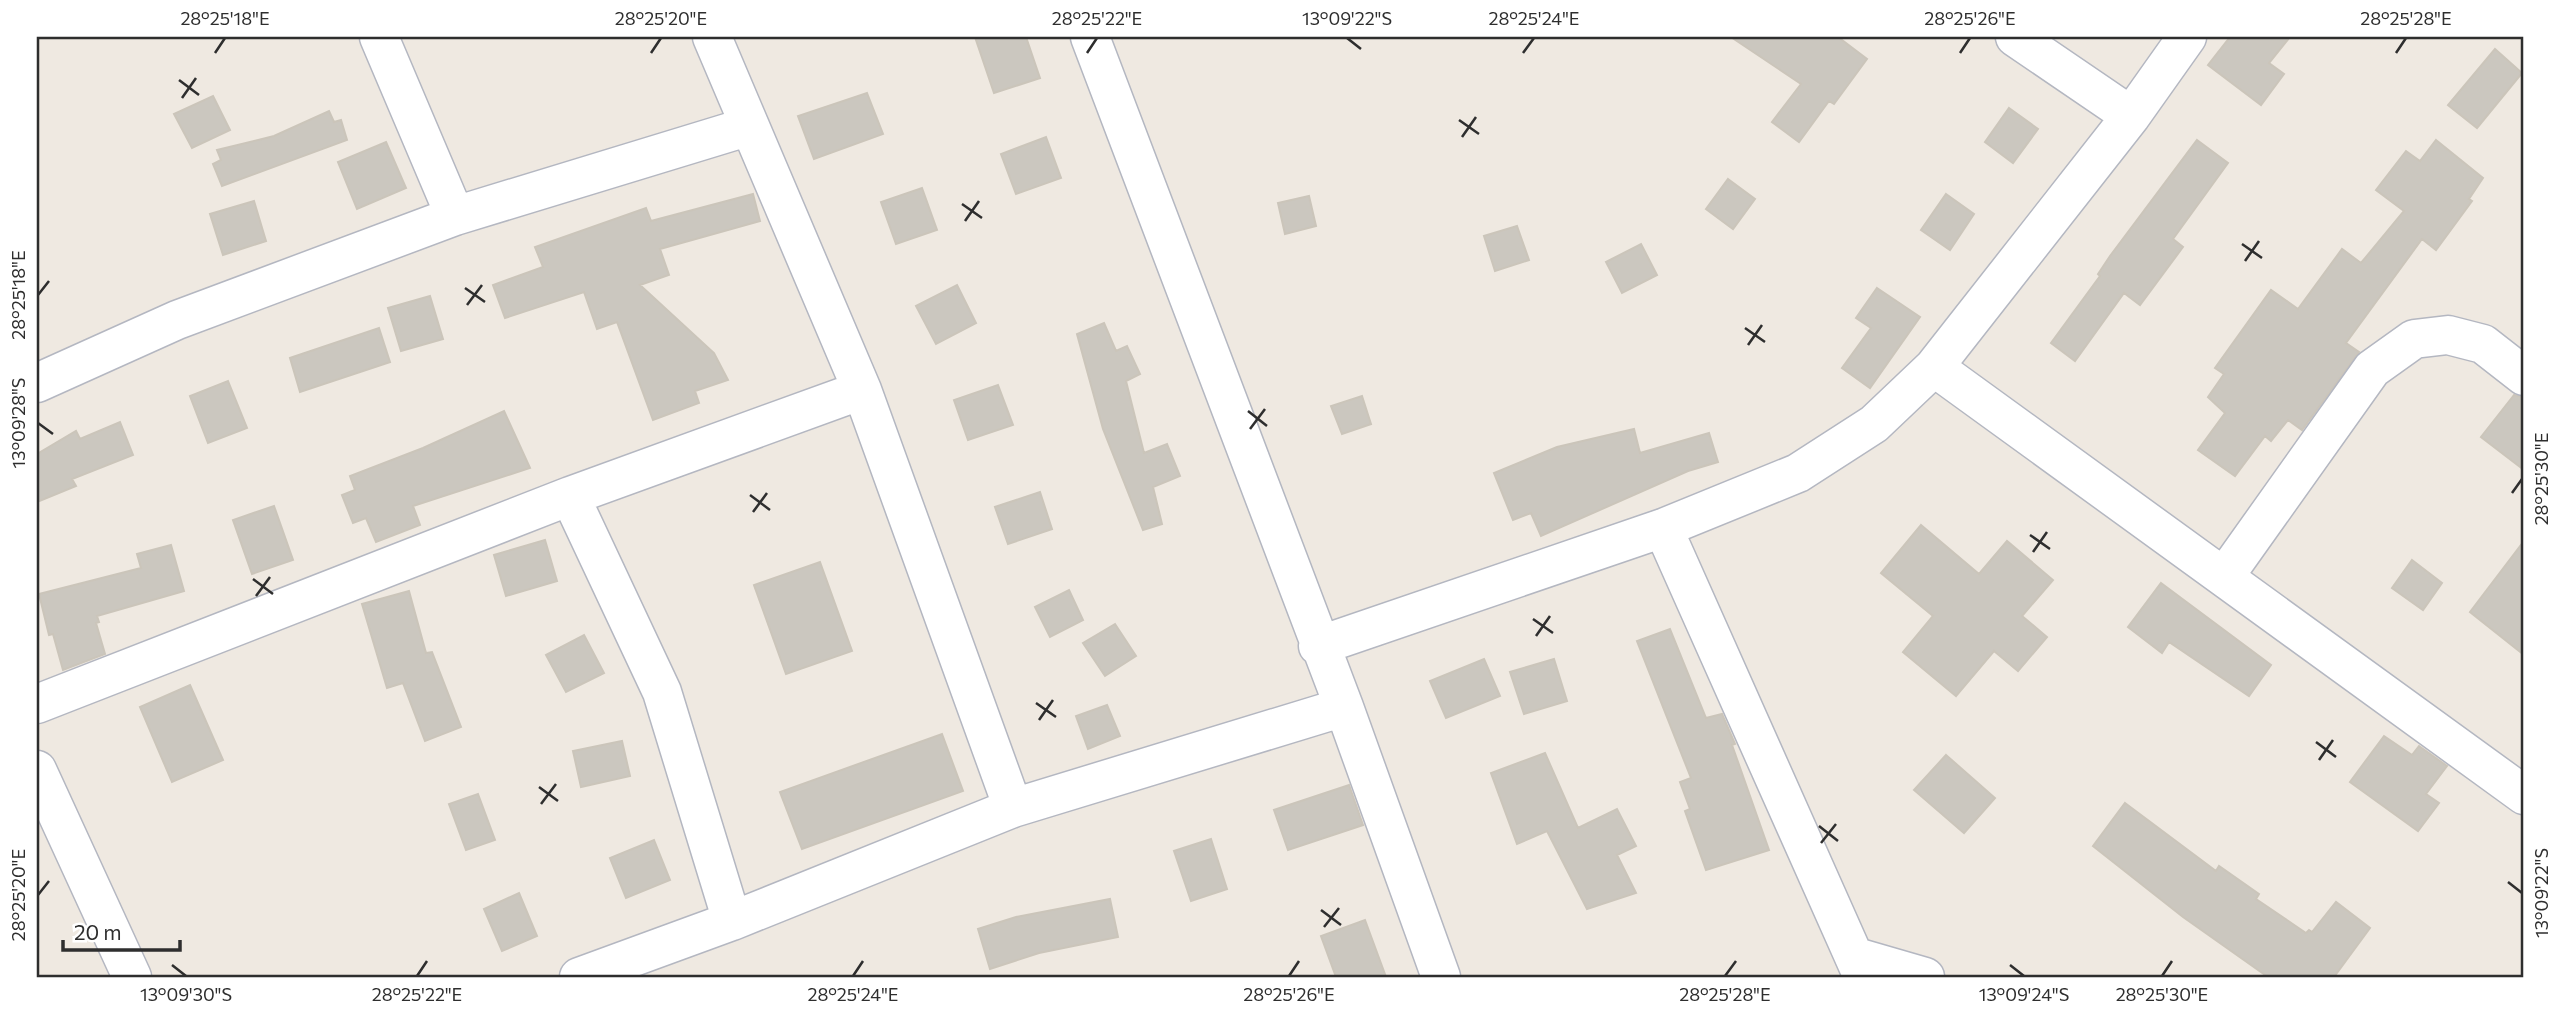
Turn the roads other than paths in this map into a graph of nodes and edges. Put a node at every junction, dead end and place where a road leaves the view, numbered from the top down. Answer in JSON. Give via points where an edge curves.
{"nodes":[{"id":1,"x":379,"y":37,"type":"edge"},
{"id":2,"x":712,"y":37,"type":"edge"},
{"id":3,"x":1090,"y":37,"type":"edge"},
{"id":4,"x":2015,"y":37,"type":"edge"},
{"id":5,"x":2187,"y":37,"type":"edge"},
{"id":6,"x":2131,"y":116,"type":"junction"},
{"id":7,"x":750,"y":126,"type":"junction"},
{"id":8,"x":455,"y":216,"type":"junction"},
{"id":9,"x":1934,"y":366,"type":"junction"},
{"id":10,"x":2524,"y":376,"type":"edge"},
{"id":11,"x":37,"y":383,"type":"edge"},
{"id":12,"x":862,"y":390,"type":"junction"},
{"id":13,"x":570,"y":496,"type":"junction"},
{"id":14,"x":1663,"y":528,"type":"junction"},
{"id":15,"x":2224,"y":577,"type":"junction"},
{"id":16,"x":1318,"y":646,"type":"junction"},
{"id":17,"x":37,"y":704,"type":"edge"},
{"id":18,"x":1343,"y":707,"type":"junction"},
{"id":19,"x":37,"y":770,"type":"edge"},
{"id":20,"x":2524,"y":795,"type":"edge"},
{"id":21,"x":1013,"y":808,"type":"junction"},
{"id":22,"x":732,"y":921,"type":"junction"},
{"id":23,"x":1859,"y":967,"type":"edge"},
{"id":24,"x":132,"y":977,"type":"edge"},
{"id":25,"x":579,"y":977,"type":"edge"},
{"id":26,"x":1441,"y":977,"type":"edge"},
{"id":27,"x":1925,"y":977,"type":"edge"}],
"edges":[{"from":1,"to":8,"type":"street"},
{"from":2,"to":7,"type":"street"},
{"from":3,"to":16,"type":"street"},
{"from":4,"to":6,"type":"street"},
{"from":5,"to":6,"type":"street"},
{"from":6,"to":9,"type":"street"},
{"from":7,"to":8,"type":"street"},
{"from":7,"to":12,"type":"street"},
{"from":8,"to":11,"type":"street","via":[[177,320]]},
{"from":9,"to":14,"type":"street","via":[[1874,424],[1798,473]]},
{"from":9,"to":15,"type":"street"},
{"from":10,"to":15,"type":"street","via":[[2483,344],[2448,335],[2414,339],[2372,369]]},
{"from":12,"to":13,"type":"street"},
{"from":12,"to":21,"type":"street"},
{"from":13,"to":17,"type":"street"},
{"from":13,"to":22,"type":"street","via":[[662,692]]},
{"from":14,"to":16,"type":"street"},
{"from":14,"to":23,"type":"street"},
{"from":15,"to":20,"type":"street"},
{"from":16,"to":18,"type":"street"},
{"from":18,"to":21,"type":"street"},
{"from":18,"to":26,"type":"street"},
{"from":19,"to":24,"type":"street"},
{"from":21,"to":22,"type":"street"},
{"from":22,"to":25,"type":"street"},
{"from":23,"to":27,"type":"street"}]}
